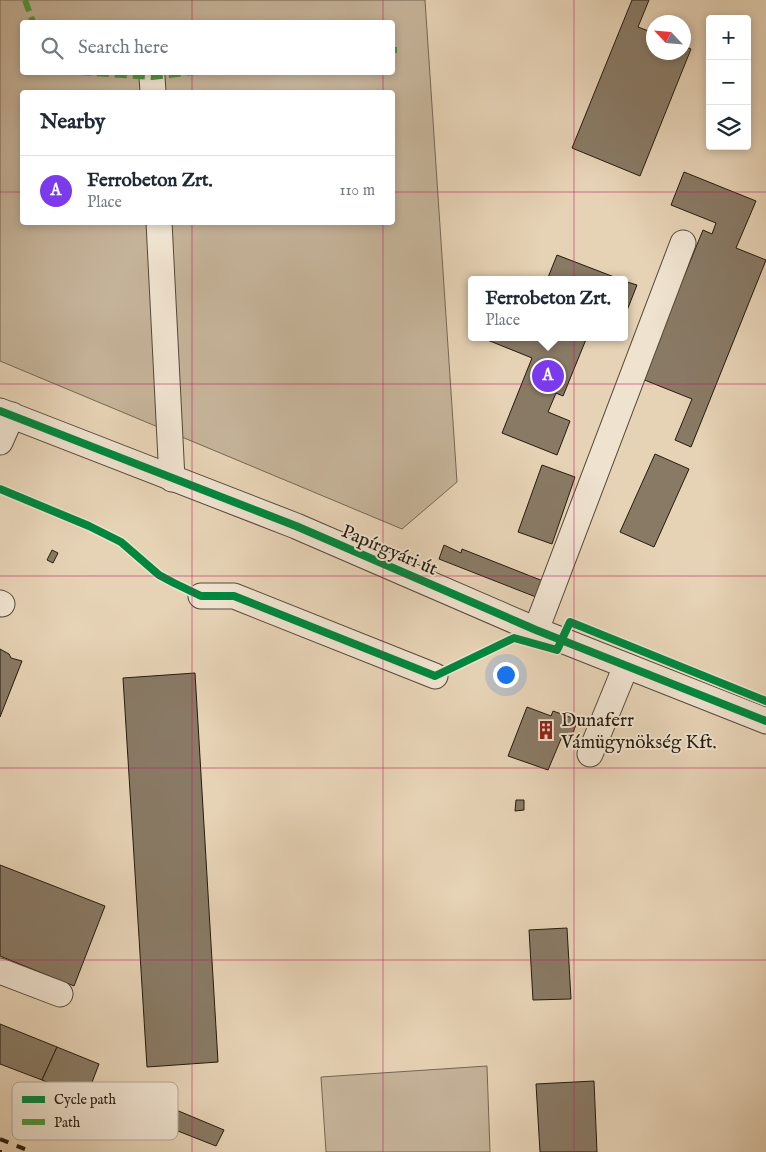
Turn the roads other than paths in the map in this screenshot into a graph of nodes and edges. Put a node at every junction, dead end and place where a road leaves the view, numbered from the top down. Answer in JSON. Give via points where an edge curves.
{"nodes":[{"id":1,"x":159,"y":225,"type":"edge"},
{"id":2,"x":683,"y":244,"type":"dead end"},
{"id":3,"x":6,"y":413,"type":"edge"},
{"id":4,"x":0,"y":442,"type":"edge"},
{"id":5,"x":172,"y":479,"type":"junction"},
{"id":6,"x":201,"y":596,"type":"dead end"},
{"id":7,"x":536,"y":630,"type":"junction"},
{"id":8,"x":626,"y":666,"type":"junction"},
{"id":9,"x":435,"y":676,"type":"dead end"},
{"id":10,"x":766,"y":721,"type":"edge"},
{"id":11,"x":590,"y":754,"type":"dead end"},
{"id":12,"x":0,"y":971,"type":"edge"},
{"id":13,"x":60,"y":994,"type":"dead end"}],
"edges":[{"from":1,"to":5,"type":"street"},
{"from":2,"to":7,"type":"street"},
{"from":3,"to":4,"type":"street"},
{"from":3,"to":5,"type":"street","name":"Papírgyári út"},
{"from":5,"to":7,"type":"street","name":"Papírgyári út","via":[[346,547]]},
{"from":6,"to":9,"type":"street","via":[[234,596]]},
{"from":7,"to":8,"type":"street","name":"Papírgyári út"},
{"from":8,"to":10,"type":"street","name":"Papírgyári út"},
{"from":8,"to":11,"type":"street"},
{"from":12,"to":13,"type":"street"}]}
